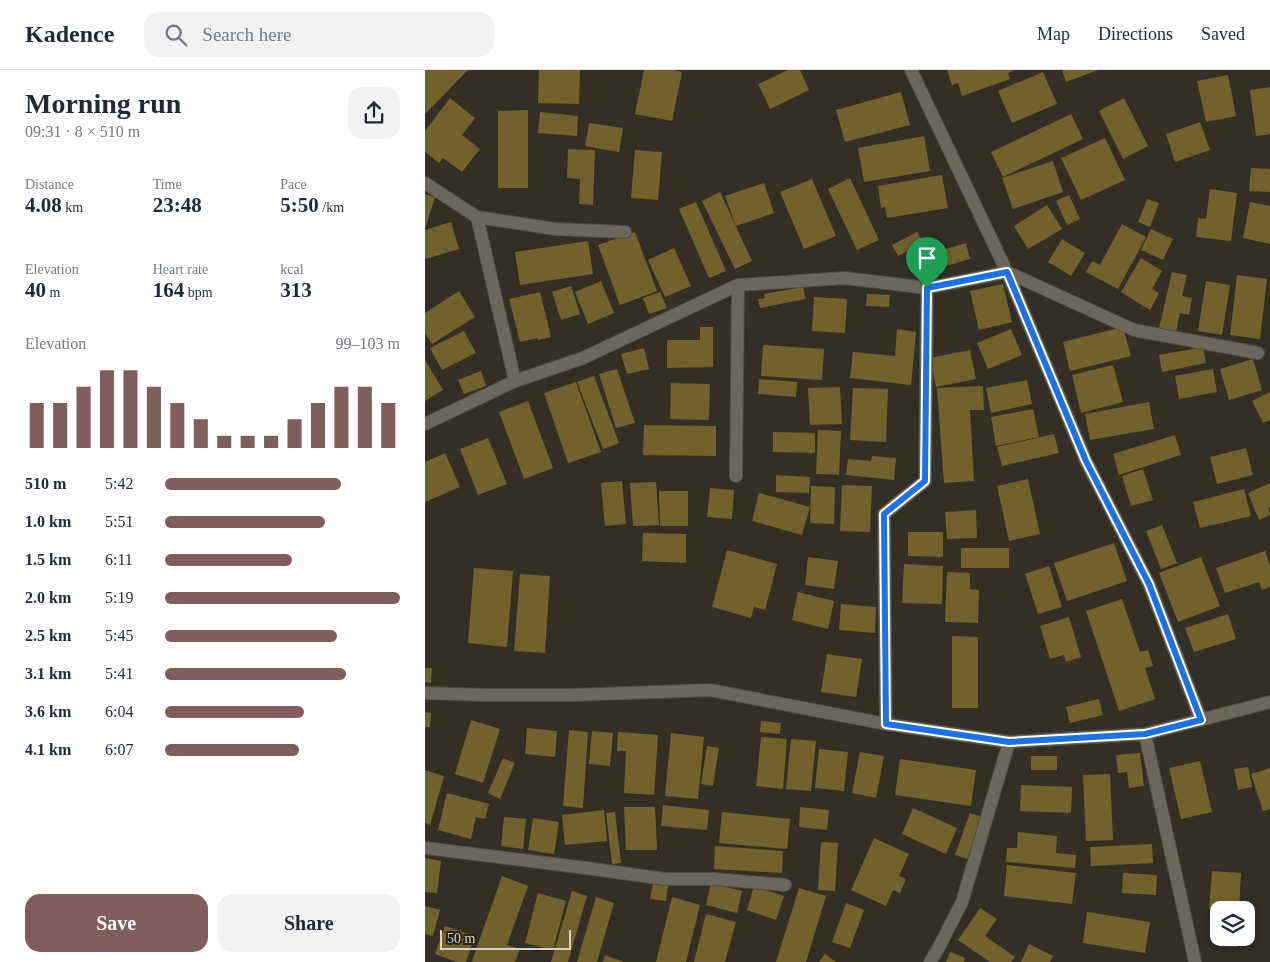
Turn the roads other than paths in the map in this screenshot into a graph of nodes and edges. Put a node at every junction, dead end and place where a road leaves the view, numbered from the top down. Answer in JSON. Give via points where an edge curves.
{"nodes":[{"id":1,"x":911,"y":70,"type":"edge"},
{"id":2,"x":425,"y":184,"type":"edge"},
{"id":3,"x":477,"y":217,"type":"junction"},
{"id":4,"x":625,"y":232,"type":"dead end"},
{"id":5,"x":1007,"y":272,"type":"junction"},
{"id":6,"x":738,"y":284,"type":"junction"},
{"id":7,"x":927,"y":288,"type":"junction"},
{"id":8,"x":1258,"y":353,"type":"dead end"},
{"id":9,"x":515,"y":381,"type":"junction"},
{"id":10,"x":425,"y":424,"type":"edge"},
{"id":11,"x":736,"y":476,"type":"dead end"},
{"id":12,"x":425,"y":693,"type":"edge"},
{"id":13,"x":1270,"y":702,"type":"edge"},
{"id":14,"x":1201,"y":720,"type":"junction"},
{"id":15,"x":886,"y":724,"type":"junction"},
{"id":16,"x":1145,"y":734,"type":"junction"},
{"id":17,"x":1009,"y":742,"type":"junction"},
{"id":18,"x":425,"y":848,"type":"edge"},
{"id":19,"x":785,"y":885,"type":"dead end"},
{"id":20,"x":929,"y":962,"type":"edge"},
{"id":21,"x":1195,"y":962,"type":"edge"}],
"edges":[{"from":1,"to":5,"type":"street"},
{"from":2,"to":3,"type":"street"},
{"from":3,"to":4,"type":"street","via":[[555,229]]},
{"from":3,"to":9,"type":"street"},
{"from":5,"to":7,"type":"street"},
{"from":5,"to":8,"type":"street","via":[[1134,330]]},
{"from":5,"to":14,"type":"street","via":[[1086,461],[1149,584]]},
{"from":6,"to":7,"type":"street","via":[[845,278]]},
{"from":6,"to":9,"type":"street","via":[[583,358]]},
{"from":6,"to":11,"type":"street"},
{"from":7,"to":15,"type":"street","via":[[925,481],[884,514]]},
{"from":9,"to":10,"type":"street"},
{"from":12,"to":15,"type":"street","via":[[573,695],[710,690]]},
{"from":13,"to":14,"type":"street"},
{"from":14,"to":16,"type":"street"},
{"from":15,"to":17,"type":"street"},
{"from":16,"to":17,"type":"street"},
{"from":16,"to":21,"type":"street"},
{"from":17,"to":20,"type":"street","via":[[961,902]]},
{"from":18,"to":19,"type":"street","via":[[665,879]]}]}
